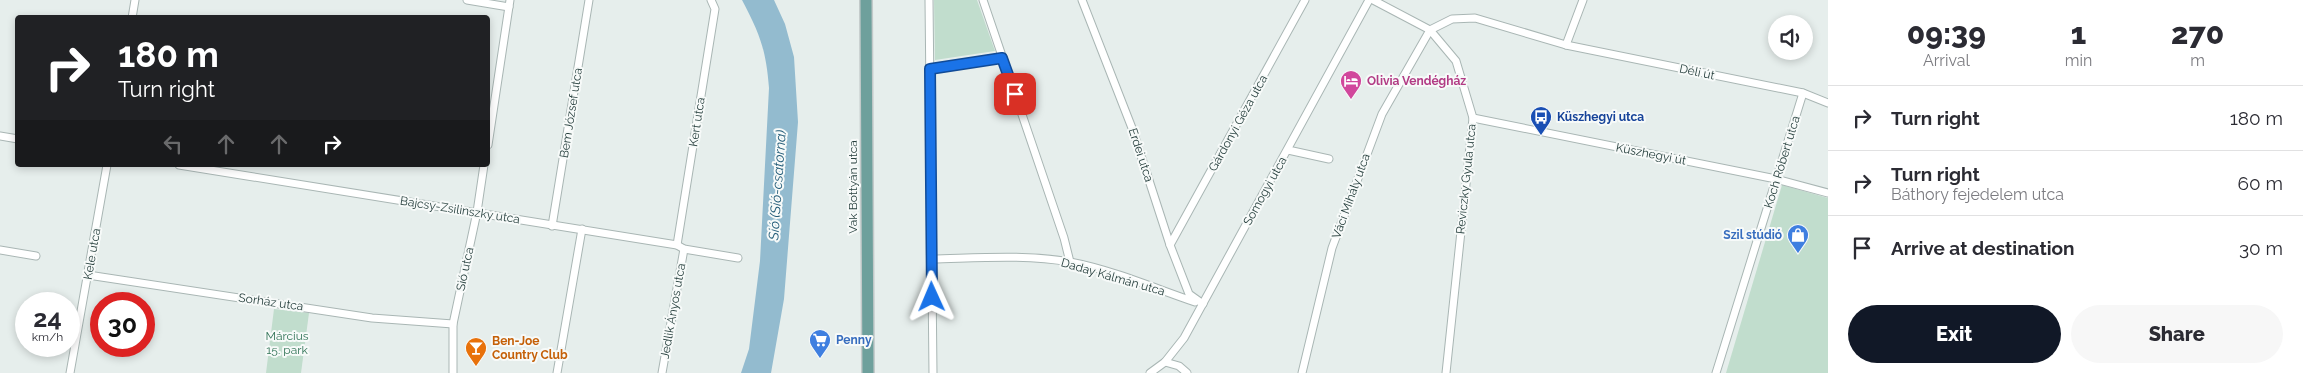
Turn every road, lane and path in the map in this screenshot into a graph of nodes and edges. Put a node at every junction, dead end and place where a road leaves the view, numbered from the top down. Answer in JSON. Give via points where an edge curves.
{"nodes":[{"id":1,"x":135,"y":0,"type":"edge"},
{"id":2,"x":466,"y":0,"type":"edge"},
{"id":3,"x":589,"y":0,"type":"edge"},
{"id":4,"x":711,"y":0,"type":"edge"},
{"id":5,"x":866,"y":0,"type":"edge"},
{"id":6,"x":929,"y":0,"type":"edge"},
{"id":7,"x":983,"y":0,"type":"edge"},
{"id":8,"x":1082,"y":0,"type":"edge"},
{"id":9,"x":1305,"y":0,"type":"edge"},
{"id":10,"x":1371,"y":0,"type":"edge"},
{"id":11,"x":1583,"y":0,"type":"edge"},
{"id":12,"x":508,"y":2,"type":"edge"},
{"id":13,"x":132,"y":15,"type":"edge"},
{"id":14,"x":1430,"y":30,"type":"junction"},
{"id":15,"x":1566,"y":45,"type":"junction"},
{"id":16,"x":1002,"y":58,"type":"junction"},
{"id":17,"x":930,"y":69,"type":"junction"},
{"id":18,"x":1803,"y":93,"type":"junction"},
{"id":19,"x":1828,"y":103,"type":"edge"},
{"id":20,"x":1473,"y":118,"type":"junction"},
{"id":21,"x":490,"y":131,"type":"edge"},
{"id":22,"x":0,"y":136,"type":"edge"},
{"id":23,"x":15,"y":138,"type":"edge"},
{"id":24,"x":1288,"y":150,"type":"junction"},
{"id":25,"x":1328,"y":159,"type":"dead end"},
{"id":26,"x":107,"y":167,"type":"edge"},
{"id":27,"x":193,"y":167,"type":"edge"},
{"id":28,"x":484,"y":167,"type":"edge"},
{"id":29,"x":1776,"y":179,"type":"junction"},
{"id":30,"x":1828,"y":193,"type":"edge"},
{"id":31,"x":477,"y":212,"type":"junction"},
{"id":32,"x":552,"y":226,"type":"junction"},
{"id":33,"x":582,"y":229,"type":"junction"},
{"id":34,"x":678,"y":244,"type":"junction"},
{"id":35,"x":1170,"y":245,"type":"junction"},
{"id":36,"x":684,"y":249,"type":"junction"},
{"id":37,"x":0,"y":250,"type":"edge"},
{"id":38,"x":36,"y":256,"type":"dead end"},
{"id":39,"x":738,"y":258,"type":"dead end"},
{"id":40,"x":932,"y":259,"type":"junction"},
{"id":41,"x":1070,"y":262,"type":"junction"},
{"id":42,"x":88,"y":275,"type":"junction"},
{"id":43,"x":1203,"y":304,"type":"junction"},
{"id":44,"x":454,"y":324,"type":"junction"},
{"id":45,"x":1165,"y":362,"type":"junction"},
{"id":46,"x":70,"y":373,"type":"edge"},
{"id":47,"x":453,"y":373,"type":"edge"},
{"id":48,"x":556,"y":373,"type":"edge"},
{"id":49,"x":662,"y":373,"type":"edge"},
{"id":50,"x":868,"y":373,"type":"edge"},
{"id":51,"x":933,"y":373,"type":"edge"},
{"id":52,"x":1150,"y":373,"type":"edge"},
{"id":53,"x":1187,"y":373,"type":"edge"},
{"id":54,"x":1302,"y":373,"type":"edge"},
{"id":55,"x":1446,"y":373,"type":"edge"},
{"id":56,"x":1716,"y":373,"type":"edge"}],
"edges":[{"from":1,"to":13,"type":"street"},
{"from":2,"to":12,"type":"street"},
{"from":3,"to":32,"type":"street","name":"Bem József utca"},
{"from":4,"to":34,"type":"street","name":"Kert utca","via":[[715,9]]},
{"from":5,"to":50,"type":"main road","name":"Vak Bottyán utca"},
{"from":6,"to":17,"type":"street"},
{"from":7,"to":16,"type":"street"},
{"from":8,"to":35,"type":"street","name":"Erdei utca","via":[[1132,128]]},
{"from":9,"to":35,"type":"street","name":"Gárdonyi Géza utca"},
{"from":10,"to":14,"type":"street","name":"Reviczky Gyula utca"},
{"from":10,"to":24,"type":"street","name":"Somogyi utca"},
{"from":11,"to":15,"type":"street"},
{"from":12,"to":21,"type":"street"},
{"from":14,"to":15,"type":"street","name":"Déli út","via":[[1452,19],[1475,18]]},
{"from":14,"to":20,"type":"street","name":"Reviczky Gyula utca","via":[[1456,61]]},
{"from":14,"to":54,"type":"street","name":"Váci Mihály utca","via":[[1382,114],[1332,248]]},
{"from":15,"to":18,"type":"street","name":"Déli út"},
{"from":16,"to":17,"type":"street"},
{"from":16,"to":41,"type":"street"},
{"from":17,"to":40,"type":"street"},
{"from":18,"to":19,"type":"street","name":"Déli út"},
{"from":18,"to":29,"type":"street","name":"Koch Róbert utca"},
{"from":20,"to":29,"type":"street","name":"Küszhegyi út"},
{"from":20,"to":55,"type":"street","name":"Reviczky Gyula utca"},
{"from":22,"to":23,"type":"street"},
{"from":24,"to":25,"type":"street"},
{"from":24,"to":43,"type":"street","name":"Somogyi utca"},
{"from":26,"to":42,"type":"street","name":"Kele utca"},
{"from":27,"to":31,"type":"street","name":"Bajcsy-Zsilinszky utca"},
{"from":28,"to":31,"type":"street","name":"Sió utca"},
{"from":29,"to":30,"type":"street","name":"Küszhegyi út"},
{"from":29,"to":56,"type":"street","name":"Koch Róbert utca"},
{"from":31,"to":32,"type":"street","name":"Bajcsy-Zsilinszky utca"},
{"from":31,"to":44,"type":"street","name":"Sió utca"},
{"from":32,"to":33,"type":"street","name":"Bajcsy-Zsilinszky utca"},
{"from":33,"to":34,"type":"street","name":"Bajcsy-Zsilinszky utca"},
{"from":33,"to":48,"type":"street"},
{"from":34,"to":36,"type":"street"},
{"from":35,"to":43,"type":"street","name":"Erdei utca","via":[[1189,294]]},
{"from":36,"to":39,"type":"street"},
{"from":36,"to":49,"type":"street","name":"Jedlik Ányos utca"},
{"from":37,"to":38,"type":"street"},
{"from":40,"to":41,"type":"street","name":"Daday Kálmán utca","via":[[1027,258]]},
{"from":40,"to":51,"type":"street"},
{"from":41,"to":43,"type":"street","name":"Daday Kálmán utca"},
{"from":42,"to":44,"type":"street","name":"Sorház utca","via":[[372,318]]},
{"from":42,"to":46,"type":"street","name":"Kele utca"},
{"from":43,"to":45,"type":"street","name":"Somogyi utca","via":[[1184,338]]},
{"from":44,"to":47,"type":"street","name":"Sió utca"},
{"from":45,"to":52,"type":"street","name":"Somogyi utca"},
{"from":45,"to":53,"type":"street","via":[[1179,366]]}]}
